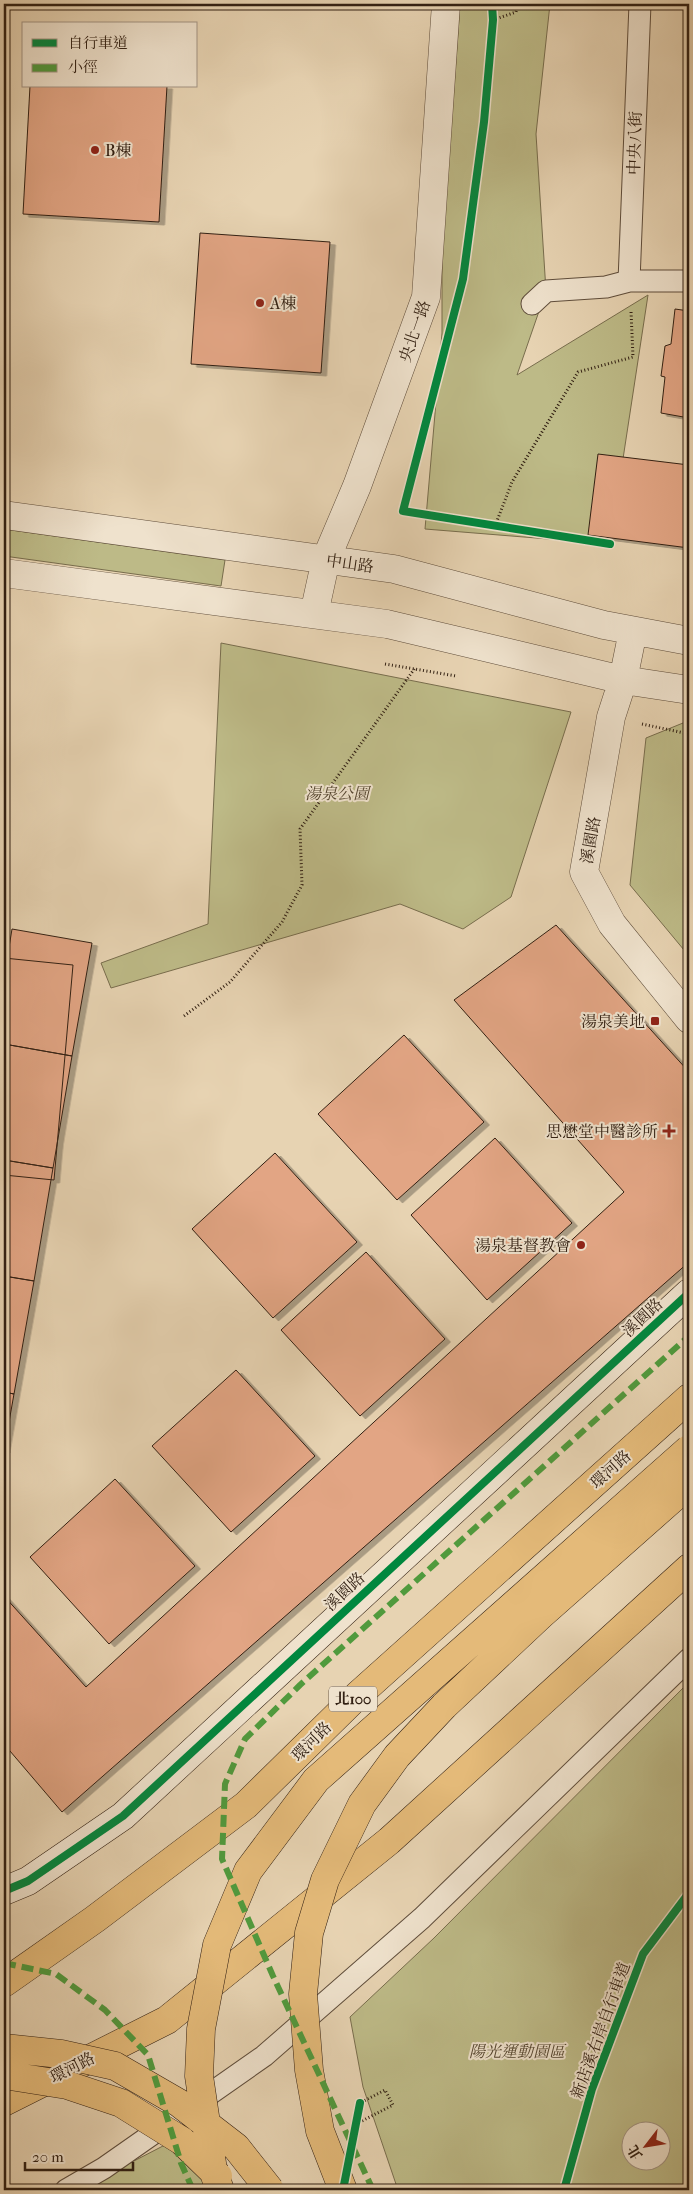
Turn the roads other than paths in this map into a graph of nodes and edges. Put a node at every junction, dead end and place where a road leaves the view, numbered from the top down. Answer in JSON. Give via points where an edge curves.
{"nodes":[{"id":1,"x":446,"y":4,"type":"edge"},
{"id":2,"x":640,"y":4,"type":"edge"},
{"id":3,"x":689,"y":281,"type":"edge"},
{"id":4,"x":629,"y":282,"type":"junction"},
{"id":5,"x":532,"y":304,"type":"dead end"},
{"id":6,"x":4,"y":515,"type":"edge"},
{"id":7,"x":326,"y":559,"type":"junction"},
{"id":8,"x":4,"y":573,"type":"edge"},
{"id":9,"x":314,"y":614,"type":"junction"},
{"id":10,"x":633,"y":631,"type":"junction"},
{"id":11,"x":689,"y":641,"type":"edge"},
{"id":12,"x":623,"y":680,"type":"junction"},
{"id":13,"x":689,"y":690,"type":"edge"},
{"id":14,"x":689,"y":1019,"type":"edge"},
{"id":15,"x":689,"y":1293,"type":"edge"},
{"id":16,"x":689,"y":1398,"type":"edge"},
{"id":17,"x":689,"y":1449,"type":"edge"},
{"id":18,"x":689,"y":1484,"type":"edge"},
{"id":19,"x":689,"y":1568,"type":"edge"},
{"id":20,"x":689,"y":1658,"type":"edge"},
{"id":21,"x":12,"y":1885,"type":"edge"},
{"id":22,"x":4,"y":1983,"type":"edge"},
{"id":23,"x":4,"y":2048,"type":"edge"},
{"id":24,"x":4,"y":2075,"type":"edge"},
{"id":25,"x":4,"y":2102,"type":"edge"},
{"id":26,"x":66,"y":2190,"type":"edge"},
{"id":27,"x":220,"y":2190,"type":"edge"},
{"id":28,"x":232,"y":2190,"type":"edge"},
{"id":29,"x":270,"y":2190,"type":"edge"},
{"id":30,"x":343,"y":2190,"type":"edge"}],
"edges":[{"from":1,"to":7,"type":"street","name":"央北一路","via":[[426,297],[357,486]]},
{"from":2,"to":4,"type":"lane","name":"中央八街"},
{"from":3,"to":4,"type":"lane"},
{"from":4,"to":5,"type":"lane","via":[[546,291]]},
{"from":6,"to":7,"type":"street","name":"中山路"},
{"from":7,"to":9,"type":"street","name":"央北一路"},
{"from":7,"to":10,"type":"street","name":"中山路","via":[[394,569]]},
{"from":8,"to":9,"type":"street"},
{"from":9,"to":12,"type":"street","via":[[387,624]]},
{"from":10,"to":11,"type":"street","name":"中山路"},
{"from":10,"to":12,"type":"street","name":"溪園路"},
{"from":12,"to":13,"type":"street"},
{"from":12,"to":14,"type":"street","name":"溪園路","via":[[611,718],[584,872],[612,924]]},
{"from":15,"to":21,"type":"street","name":"溪園路","via":[[123,1816]]},
{"from":16,"to":22,"type":"highway","name":"環河路","number":"北100","via":[[358,1695],[246,1805]]},
{"from":17,"to":27,"type":"highway","bridge":true,"via":[[316,1780],[248,1871],[217,1945],[201,2029],[199,2076],[213,2170]]},
{"from":18,"to":30,"type":"highway","bridge":true,"via":[[444,1706],[397,1756],[362,1804],[325,1880],[309,1932],[303,1994],[309,2070],[320,2131]]},
{"from":19,"to":25,"type":"highway","name":"環河路","via":[[389,1841],[167,2020]]},
{"from":20,"to":26,"type":"lane","via":[[422,1918],[264,2056],[104,2168]]},
{"from":23,"to":29,"type":"highway","bridge":true,"via":[[61,2054],[115,2066],[179,2103],[236,2147]]},
{"from":24,"to":28,"type":"highway","bridge":true,"via":[[68,2085],[121,2103],[182,2141]]}]}
